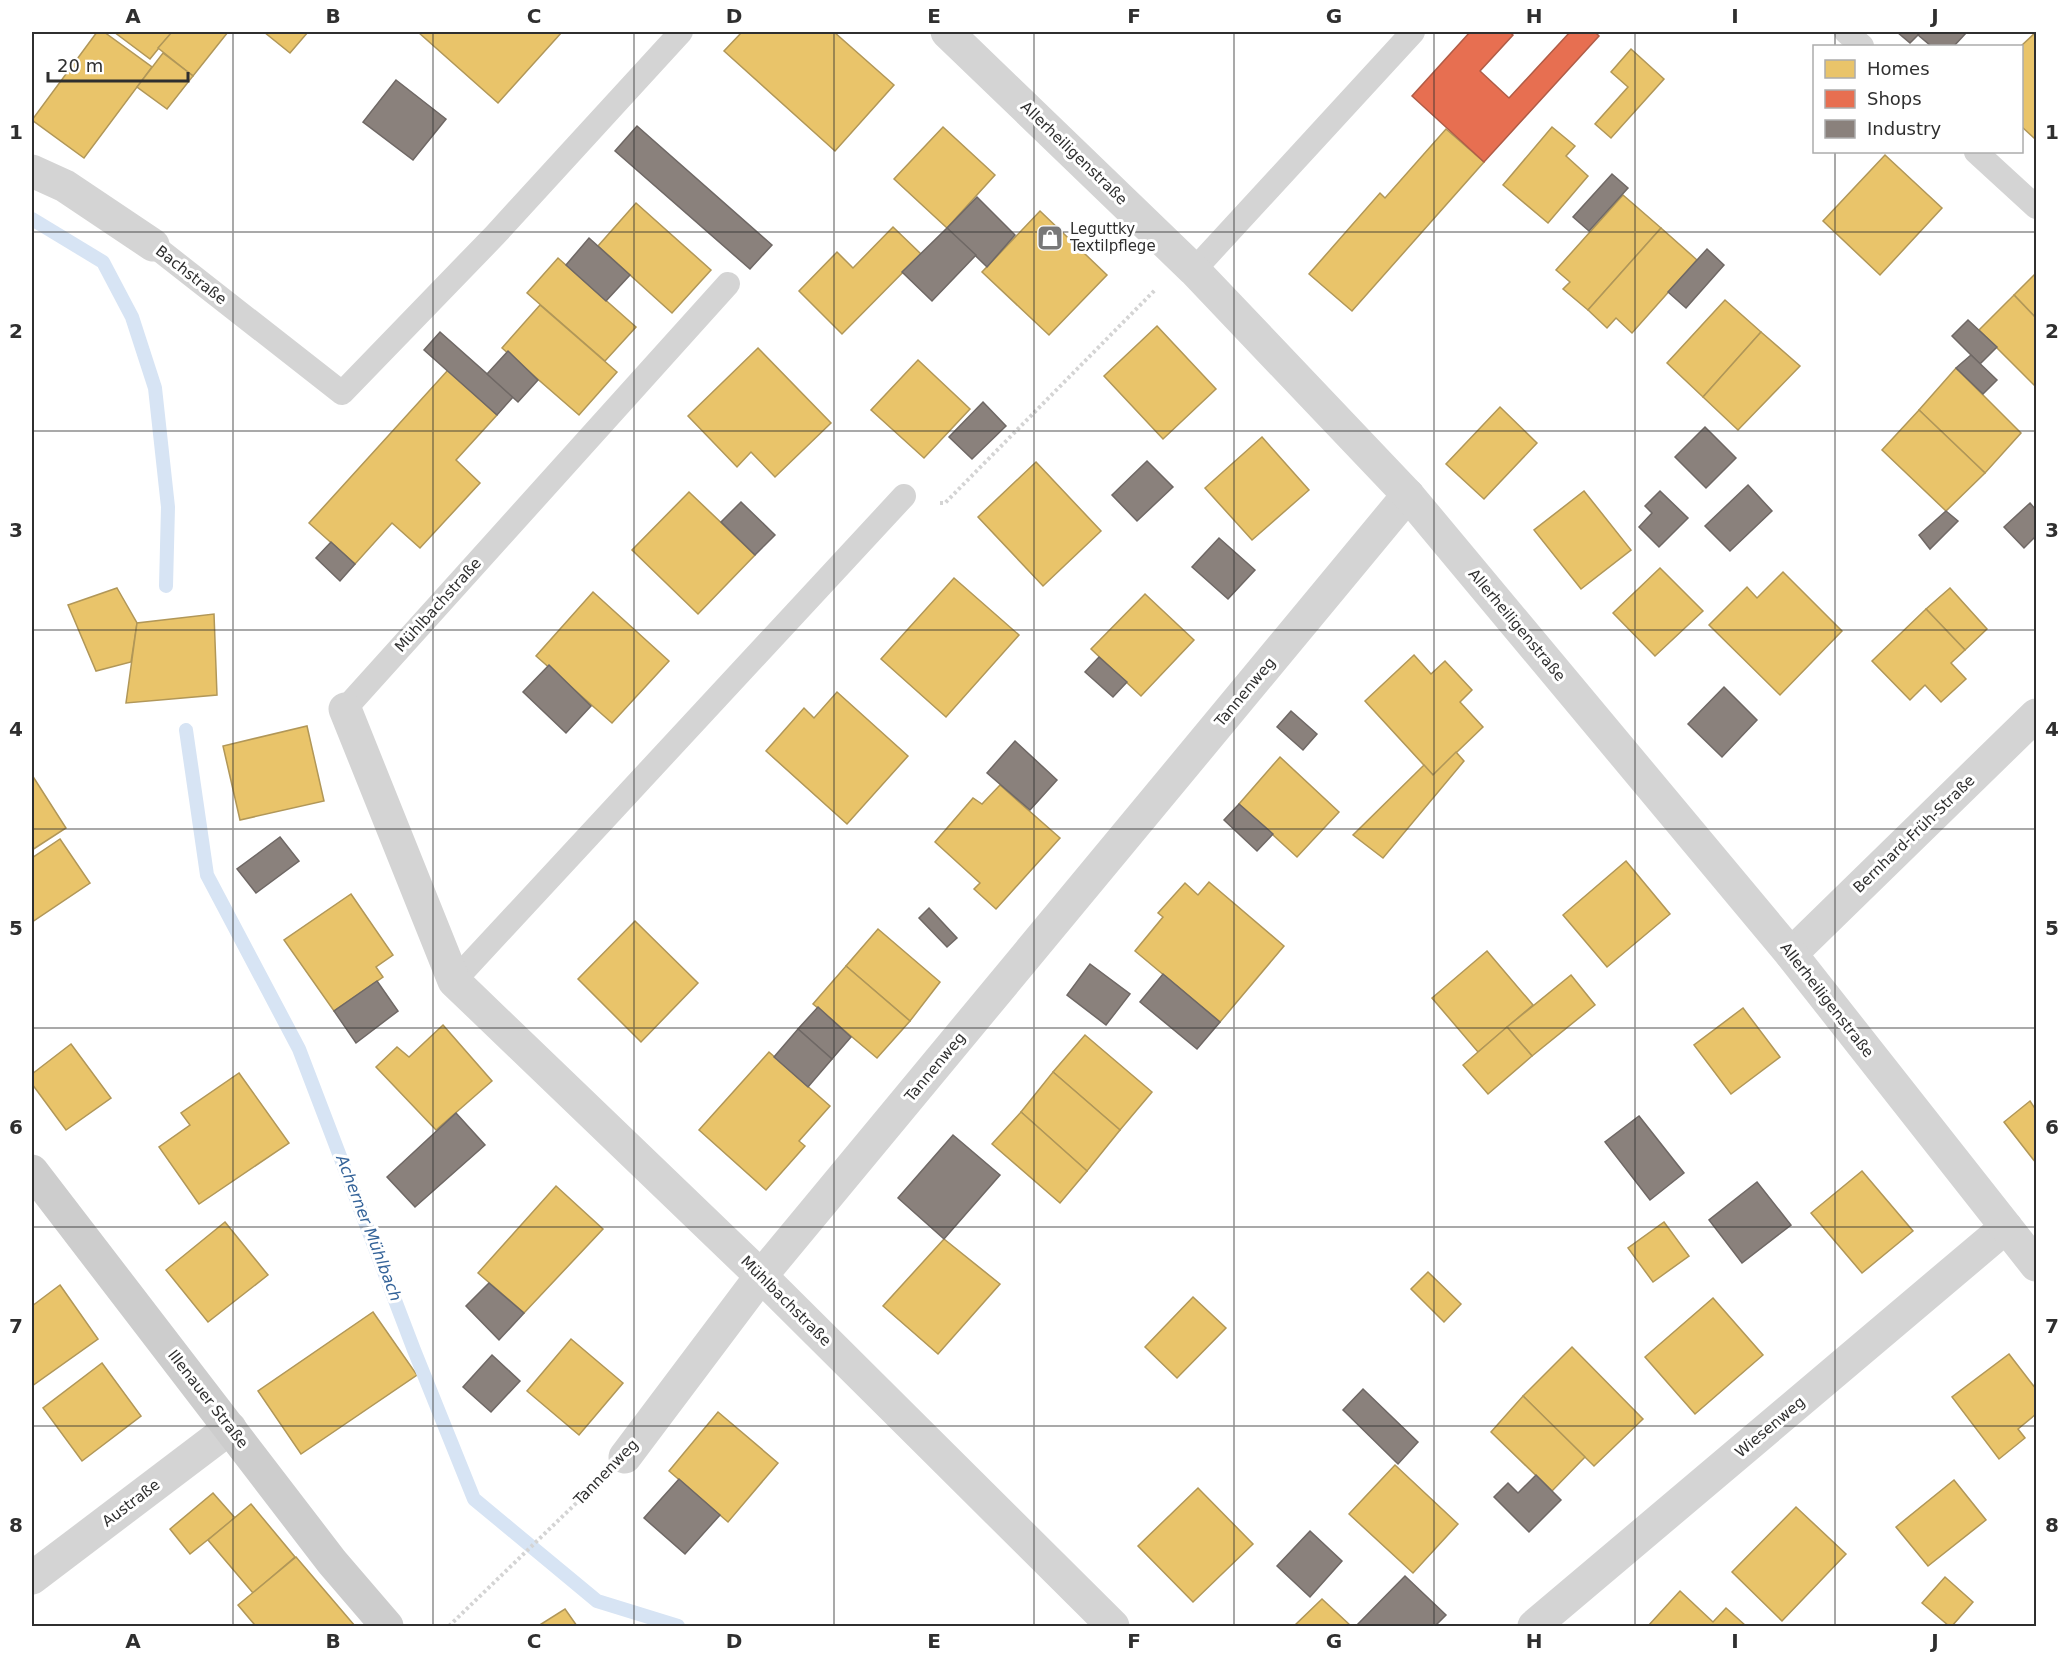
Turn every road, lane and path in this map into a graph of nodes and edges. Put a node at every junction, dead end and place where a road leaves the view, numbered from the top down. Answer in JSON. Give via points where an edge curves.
{"nodes":[{"id":1,"x":681,"y":32,"type":"edge"},
{"id":2,"x":947,"y":32,"type":"edge"},
{"id":3,"x":1413,"y":32,"type":"edge"},
{"id":4,"x":1846,"y":32,"type":"edge"},
{"id":5,"x":1861,"y":45,"type":"edge"},
{"id":6,"x":1977,"y":153,"type":"edge"},
{"id":7,"x":32,"y":171,"type":"edge"},
{"id":8,"x":2034,"y":201,"type":"edge"},
{"id":9,"x":153,"y":245,"type":"joint"},
{"id":10,"x":1189,"y":265,"type":"junction"},
{"id":11,"x":728,"y":284,"type":"dead end"},
{"id":12,"x":1408,"y":495,"type":"junction"},
{"id":13,"x":904,"y":496,"type":"joint"},
{"id":14,"x":345,"y":709,"type":"joint"},
{"id":15,"x":2037,"y":715,"type":"edge"},
{"id":16,"x":1791,"y":954,"type":"junction"},
{"id":17,"x":454,"y":981,"type":"junction"},
{"id":18,"x":32,"y":1171,"type":"edge"},
{"id":19,"x":2006,"y":1227,"type":"junction"},
{"id":20,"x":2037,"y":1265,"type":"edge"},
{"id":21,"x":761,"y":1276,"type":"junction"},
{"id":22,"x":230,"y":1428,"type":"junction"},
{"id":23,"x":625,"y":1457,"type":"joint"},
{"id":24,"x":32,"y":1578,"type":"edge"},
{"id":25,"x":387,"y":1626,"type":"edge"},
{"id":26,"x":449,"y":1626,"type":"edge"},
{"id":27,"x":1113,"y":1626,"type":"edge"},
{"id":28,"x":1534,"y":1626,"type":"edge"}],
"edges":[{"from":1,"to":9,"type":"lane","name":"Bachstraße","via":[[495,235],[342,393]]},
{"from":2,"to":10,"type":"street","name":"Allerheiligenstraße"},
{"from":3,"to":10,"type":"lane"},
{"from":4,"to":5,"type":"lane"},
{"from":6,"to":8,"type":"lane"},
{"from":7,"to":9,"type":"street","name":"Bachstraße","via":[[65,186]]},
{"from":10,"to":12,"type":"street","name":"Allerheiligenstraße"},
{"from":10,"to":13,"type":"path","via":[[945,503]]},
{"from":11,"to":14,"type":"lane","name":"Mühlbachstraße"},
{"from":12,"to":16,"type":"street","name":"Allerheiligenstraße"},
{"from":12,"to":21,"type":"street","name":"Tannenweg"},
{"from":13,"to":17,"type":"lane"},
{"from":14,"to":17,"type":"street","name":"Mühlbachstraße"},
{"from":15,"to":16,"type":"street","name":"Bernhard-Früh-Straße"},
{"from":16,"to":19,"type":"street","name":"Allerheiligenstraße"},
{"from":17,"to":21,"type":"street","name":"Mühlbachstraße"},
{"from":18,"to":22,"type":"main road","name":"Illenauer Straße"},
{"from":19,"to":20,"type":"street","name":"Allerheiligenstraße"},
{"from":19,"to":28,"type":"street","name":"Wiesenweg"},
{"from":21,"to":23,"type":"street","name":"Tannenweg"},
{"from":21,"to":27,"type":"street","name":"Mühlbachstraße"},
{"from":22,"to":24,"type":"street","name":"Austraße"},
{"from":22,"to":25,"type":"main road","name":"Illenauer Straße","via":[[332,1562]]},
{"from":23,"to":26,"type":"path","name":"Tannenweg"}]}
